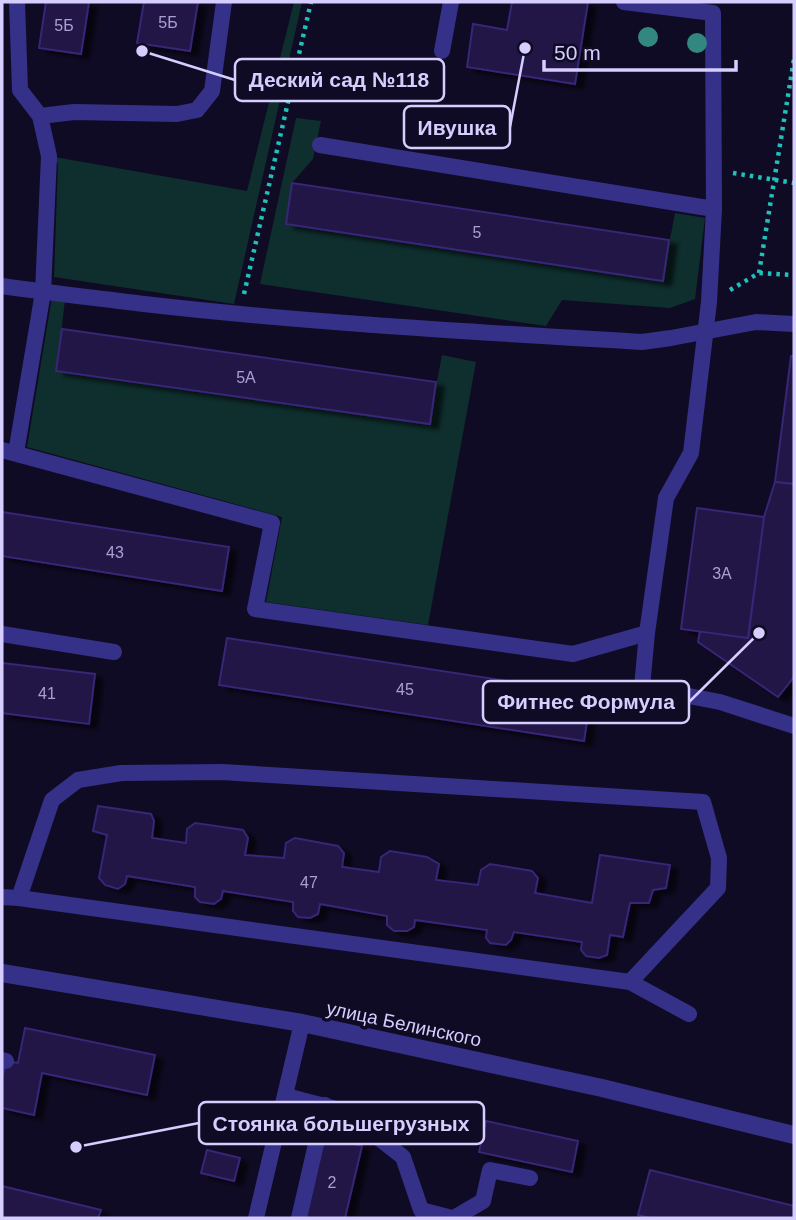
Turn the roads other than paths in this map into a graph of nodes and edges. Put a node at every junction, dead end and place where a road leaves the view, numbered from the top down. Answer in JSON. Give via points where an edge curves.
{"nodes":[{"id":1,"x":17,"y":2,"type":"edge"},
{"id":2,"x":223,"y":2,"type":"edge"},
{"id":3,"x":451,"y":2,"type":"edge"},
{"id":4,"x":624,"y":2,"type":"edge"},
{"id":5,"x":442,"y":51,"type":"dead end"},
{"id":6,"x":40,"y":116,"type":"junction"},
{"id":7,"x":320,"y":145,"type":"dead end"},
{"id":8,"x":715,"y":209,"type":"junction"},
{"id":9,"x":2,"y":286,"type":"edge"},
{"id":10,"x":43,"y":292,"type":"junction"},
{"id":11,"x":794,"y":324,"type":"edge"},
{"id":12,"x":705,"y":332,"type":"junction"},
{"id":13,"x":9,"y":452,"type":"edge"},
{"id":14,"x":647,"y":633,"type":"junction"},
{"id":15,"x":2,"y":635,"type":"edge"},
{"id":16,"x":114,"y":652,"type":"dead end"},
{"id":17,"x":794,"y":726,"type":"edge"},
{"id":18,"x":2,"y":897,"type":"edge"},
{"id":19,"x":19,"y":898,"type":"junction"},
{"id":20,"x":2,"y":973,"type":"edge"},
{"id":21,"x":630,"y":982,"type":"junction"},
{"id":22,"x":689,"y":1014,"type":"dead end"},
{"id":23,"x":302,"y":1023,"type":"junction"},
{"id":24,"x":286,"y":1097,"type":"junction"},
{"id":25,"x":325,"y":1105,"type":"junction"},
{"id":26,"x":794,"y":1135,"type":"edge"},
{"id":27,"x":530,"y":1178,"type":"dead end"},
{"id":28,"x":256,"y":1218,"type":"edge"},
{"id":29,"x":299,"y":1218,"type":"edge"},
{"id":30,"x":453,"y":1218,"type":"edge"}],
"edges":[{"from":1,"to":6,"type":"lane","via":[[20,90]]},
{"from":2,"to":6,"type":"lane","via":[[212,90],[197,110]]},
{"from":3,"to":5,"type":"lane"},
{"from":4,"to":8,"type":"lane","via":[[713,13]]},
{"from":6,"to":10,"type":"lane","via":[[49,156]]},
{"from":7,"to":8,"type":"lane"},
{"from":8,"to":12,"type":"lane"},
{"from":9,"to":10,"type":"lane"},
{"from":10,"to":12,"type":"lane","via":[[239,315],[426,329],[642,342]]},
{"from":10,"to":13,"type":"lane"},
{"from":11,"to":12,"type":"lane","via":[[756,322]]},
{"from":12,"to":14,"type":"lane","via":[[691,453],[666,499]]},
{"from":13,"to":14,"type":"lane","via":[[272,523],[255,609],[573,654]]},
{"from":14,"to":17,"type":"lane","via":[[642,687],[720,702]]},
{"from":15,"to":16,"type":"lane"},
{"from":18,"to":19,"type":"lane"},
{"from":19,"to":21,"type":"lane"},
{"from":19,"to":21,"type":"lane","via":[[52,800],[78,780],[121,773],[222,772],[703,802],[719,858],[718,888]]},
{"from":20,"to":23,"type":"street","name":"улица Белинского"},
{"from":21,"to":22,"type":"lane"},
{"from":23,"to":24,"type":"lane"},
{"from":23,"to":26,"type":"street","name":"улица Белинского"},
{"from":24,"to":25,"type":"lane"},
{"from":24,"to":28,"type":"lane"},
{"from":25,"to":29,"type":"lane"},
{"from":25,"to":30,"type":"lane","via":[[344,1111],[403,1157],[421,1210]]},
{"from":27,"to":30,"type":"lane","via":[[490,1170],[483,1201]]}]}
